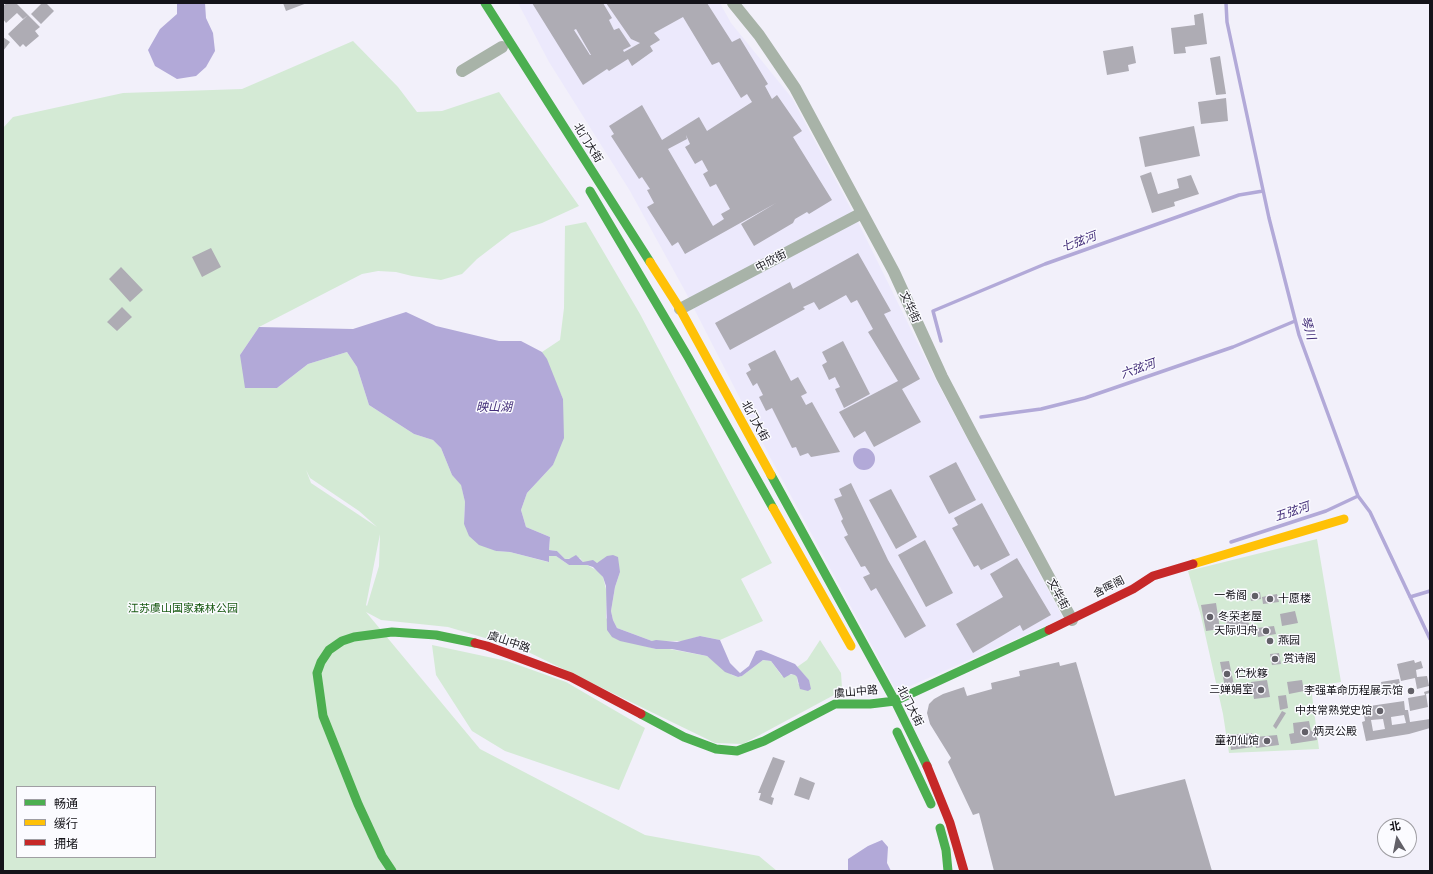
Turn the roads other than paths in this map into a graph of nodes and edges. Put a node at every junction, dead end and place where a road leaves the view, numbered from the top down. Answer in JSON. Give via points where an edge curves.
{"nodes":[{"id":1,"x":485,"y":3,"type":"edge"},
{"id":2,"x":733,"y":3,"type":"edge"},
{"id":3,"x":474,"y":4,"type":"edge"},
{"id":4,"x":502,"y":47,"type":"junction"},
{"id":5,"x":462,"y":71,"type":"dead end"},
{"id":6,"x":522,"y":79,"type":"dead end"},
{"id":7,"x":586,"y":184,"type":"dead end"},
{"id":8,"x":862,"y":213,"type":"junction"},
{"id":9,"x":680,"y":309,"type":"junction"},
{"id":10,"x":1344,"y":519,"type":"dead end"},
{"id":11,"x":1072,"y":620,"type":"junction"},
{"id":12,"x":855,"y":653,"type":"dead end"},
{"id":13,"x":895,"y":701,"type":"junction"},
{"id":14,"x":892,"y":723,"type":"dead end"},
{"id":15,"x":392,"y":871,"type":"edge"},
{"id":16,"x":948,"y":871,"type":"edge"},
{"id":17,"x":964,"y":871,"type":"edge"}],
"edges":[{"from":1,"to":9,"type":"main road","name":"北门大街"},
{"from":2,"to":8,"type":"street","name":"文华街","via":[[796,88]]},
{"from":3,"to":4,"type":"main road"},
{"from":4,"to":5,"type":"street"},
{"from":4,"to":6,"type":"main road"},
{"from":7,"to":12,"type":"main road","via":[[692,364]]},
{"from":8,"to":9,"type":"street","name":"中欣街"},
{"from":8,"to":11,"type":"street","name":"文华街","via":[[894,272],[942,376]]},
{"from":9,"to":13,"type":"main road","name":"北门大街"},
{"from":10,"to":11,"type":"main road","name":"含晖阁","via":[[1153,576]]},
{"from":11,"to":13,"type":"main road","name":"含晖阁"},
{"from":13,"to":15,"type":"main road","name":"虞山中路","via":[[835,704],[764,741],[737,751],[716,749],[684,737],[571,677],[487,646],[436,635],[392,632],[342,641],[329,650],[317,673],[324,716],[358,804],[382,856]]},
{"from":13,"to":17,"type":"main road","name":"北门大街","via":[[930,772],[950,823]]},
{"from":14,"to":16,"type":"main road","via":[[935,813],[946,850]]}]}
